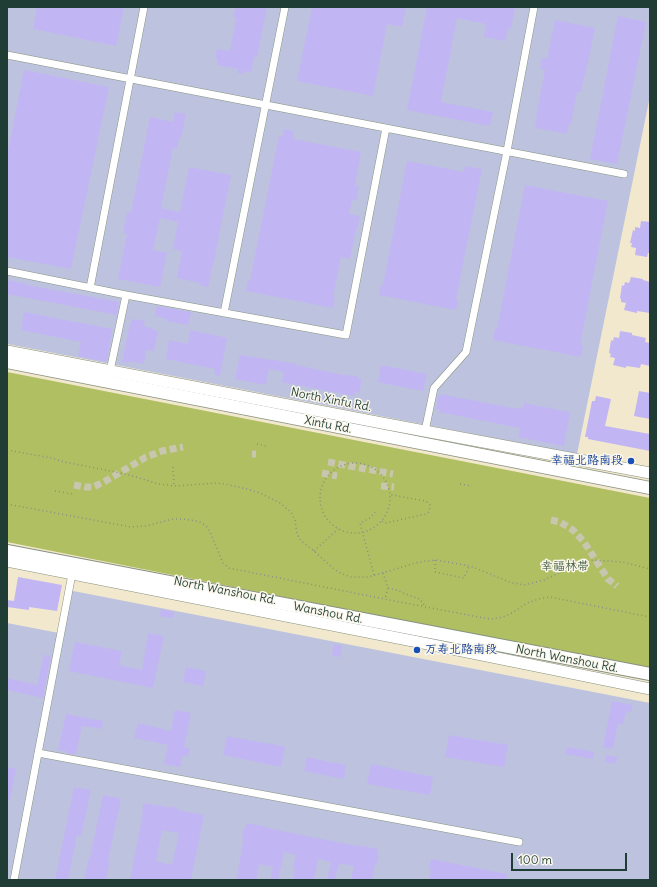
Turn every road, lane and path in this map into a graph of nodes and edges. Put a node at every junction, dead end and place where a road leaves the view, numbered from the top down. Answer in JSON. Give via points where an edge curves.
{"nodes":[{"id":1,"x":144,"y":7,"type":"edge"},
{"id":2,"x":285,"y":7,"type":"edge"},
{"id":3,"x":534,"y":7,"type":"edge"},
{"id":4,"x":7,"y":56,"type":"edge"},
{"id":5,"x":130,"y":79,"type":"junction"},
{"id":6,"x":266,"y":105,"type":"junction"},
{"id":7,"x":386,"y":128,"type":"junction"},
{"id":8,"x":507,"y":152,"type":"junction"},
{"id":9,"x":624,"y":174,"type":"dead end"},
{"id":10,"x":7,"y":271,"type":"edge"},
{"id":11,"x":90,"y":288,"type":"junction"},
{"id":12,"x":126,"y":295,"type":"junction"},
{"id":13,"x":224,"y":313,"type":"junction"},
{"id":14,"x":7,"y":350,"type":"edge"},
{"id":15,"x":7,"y":362,"type":"edge"},
{"id":16,"x":110,"y":370,"type":"junction"},
{"id":17,"x":425,"y":431,"type":"junction"},
{"id":18,"x":258,"y":444,"type":"dead end"},
{"id":19,"x":266,"y":446,"type":"dead end"},
{"id":20,"x":7,"y":450,"type":"edge"},
{"id":21,"x":173,"y":467,"type":"dead end"},
{"id":22,"x":650,"y":473,"type":"edge"},
{"id":23,"x":460,"y":484,"type":"dead end"},
{"id":24,"x":174,"y":486,"type":"junction"},
{"id":25,"x":472,"y":486,"type":"dead end"},
{"id":26,"x":650,"y":488,"type":"edge"},
{"id":27,"x":56,"y":491,"type":"dead end"},
{"id":28,"x":73,"y":494,"type":"dead end"},
{"id":29,"x":390,"y":496,"type":"junction"},
{"id":30,"x":7,"y":504,"type":"edge"},
{"id":31,"x":375,"y":512,"type":"dead end"},
{"id":32,"x":382,"y":521,"type":"junction"},
{"id":33,"x":338,"y":529,"type":"junction"},
{"id":34,"x":362,"y":533,"type":"junction"},
{"id":35,"x":7,"y":551,"type":"edge"},
{"id":36,"x":314,"y":551,"type":"junction"},
{"id":37,"x":435,"y":560,"type":"junction"},
{"id":38,"x":7,"y":561,"type":"edge"},
{"id":39,"x":469,"y":566,"type":"junction"},
{"id":40,"x":650,"y":569,"type":"edge"},
{"id":41,"x":383,"y":573,"type":"junction"},
{"id":42,"x":72,"y":574,"type":"junction"},
{"id":43,"x":374,"y":576,"type":"junction"},
{"id":44,"x":388,"y":588,"type":"junction"},
{"id":45,"x":385,"y":599,"type":"junction"},
{"id":46,"x":424,"y":606,"type":"junction"},
{"id":47,"x":650,"y":617,"type":"edge"},
{"id":48,"x":650,"y":674,"type":"edge"},
{"id":49,"x":650,"y":689,"type":"edge"},
{"id":50,"x":38,"y":753,"type":"junction"},
{"id":51,"x":519,"y":842,"type":"dead end"},
{"id":52,"x":14,"y":880,"type":"edge"}],
"edges":[{"from":1,"to":5,"type":"street"},
{"from":2,"to":6,"type":"street"},
{"from":3,"to":8,"type":"street"},
{"from":4,"to":5,"type":"street"},
{"from":5,"to":6,"type":"street"},
{"from":5,"to":11,"type":"street"},
{"from":6,"to":7,"type":"street"},
{"from":6,"to":13,"type":"street"},
{"from":7,"to":8,"type":"street"},
{"from":7,"to":13,"type":"street","via":[[346,335]]},
{"from":8,"to":9,"type":"street"},
{"from":8,"to":17,"type":"street","via":[[466,352],[434,388]]},
{"from":10,"to":11,"type":"street"},
{"from":11,"to":12,"type":"street"},
{"from":12,"to":13,"type":"street"},
{"from":12,"to":16,"type":"street"},
{"from":14,"to":16,"type":"main road","name":"North Xinfu Rd."},
{"from":15,"to":26,"type":"main road","name":"Xinfu Rd."},
{"from":16,"to":17,"type":"main road","name":"North Xinfu Rd."},
{"from":17,"to":22,"type":"main road","name":"North Xinfu Rd."},
{"from":18,"to":19,"type":"path"},
{"from":20,"to":24,"type":"path"},
{"from":21,"to":24,"type":"path"},
{"from":23,"to":25,"type":"path"},
{"from":24,"to":36,"type":"path","via":[[216,483],[266,495],[290,512],[295,520],[298,538]]},
{"from":27,"to":28,"type":"path"},
{"from":29,"to":32,"type":"path","via":[[389,507]]},
{"from":29,"to":32,"type":"path","via":[[426,501],[430,509],[426,514],[385,523]]},
{"from":29,"to":33,"type":"path","via":[[388,485],[374,468],[352,463],[341,466],[325,481],[320,503],[324,515]]},
{"from":30,"to":45,"type":"path","via":[[131,527],[173,519],[196,521],[207,527],[223,563],[230,568]]},
{"from":31,"to":34,"type":"path","via":[[360,523]]},
{"from":32,"to":34,"type":"path","via":[[376,527]]},
{"from":33,"to":34,"type":"path","via":[[353,534]]},
{"from":33,"to":36,"type":"path"},
{"from":34,"to":43,"type":"path"},
{"from":35,"to":48,"type":"main road","name":"Wanshou Rd."},
{"from":36,"to":43,"type":"path","via":[[340,573],[351,577]]},
{"from":37,"to":39,"type":"path"},
{"from":37,"to":39,"type":"path","via":[[435,572],[464,578]]},
{"from":37,"to":41,"type":"path"},
{"from":38,"to":42,"type":"main road","name":"North Wanshou Rd."},
{"from":39,"to":40,"type":"path","via":[[524,585],[544,580],[570,567],[598,560],[622,562]]},
{"from":41,"to":43,"type":"path"},
{"from":41,"to":44,"type":"path"},
{"from":42,"to":49,"type":"main road","name":"North Wanshou Rd."},
{"from":42,"to":50,"type":"street"},
{"from":44,"to":45,"type":"path"},
{"from":44,"to":46,"type":"path","via":[[420,599]]},
{"from":45,"to":46,"type":"path"},
{"from":46,"to":47,"type":"path","via":[[497,619],[508,616],[527,603],[550,597]]},
{"from":50,"to":51,"type":"street"},
{"from":50,"to":52,"type":"street"}]}
